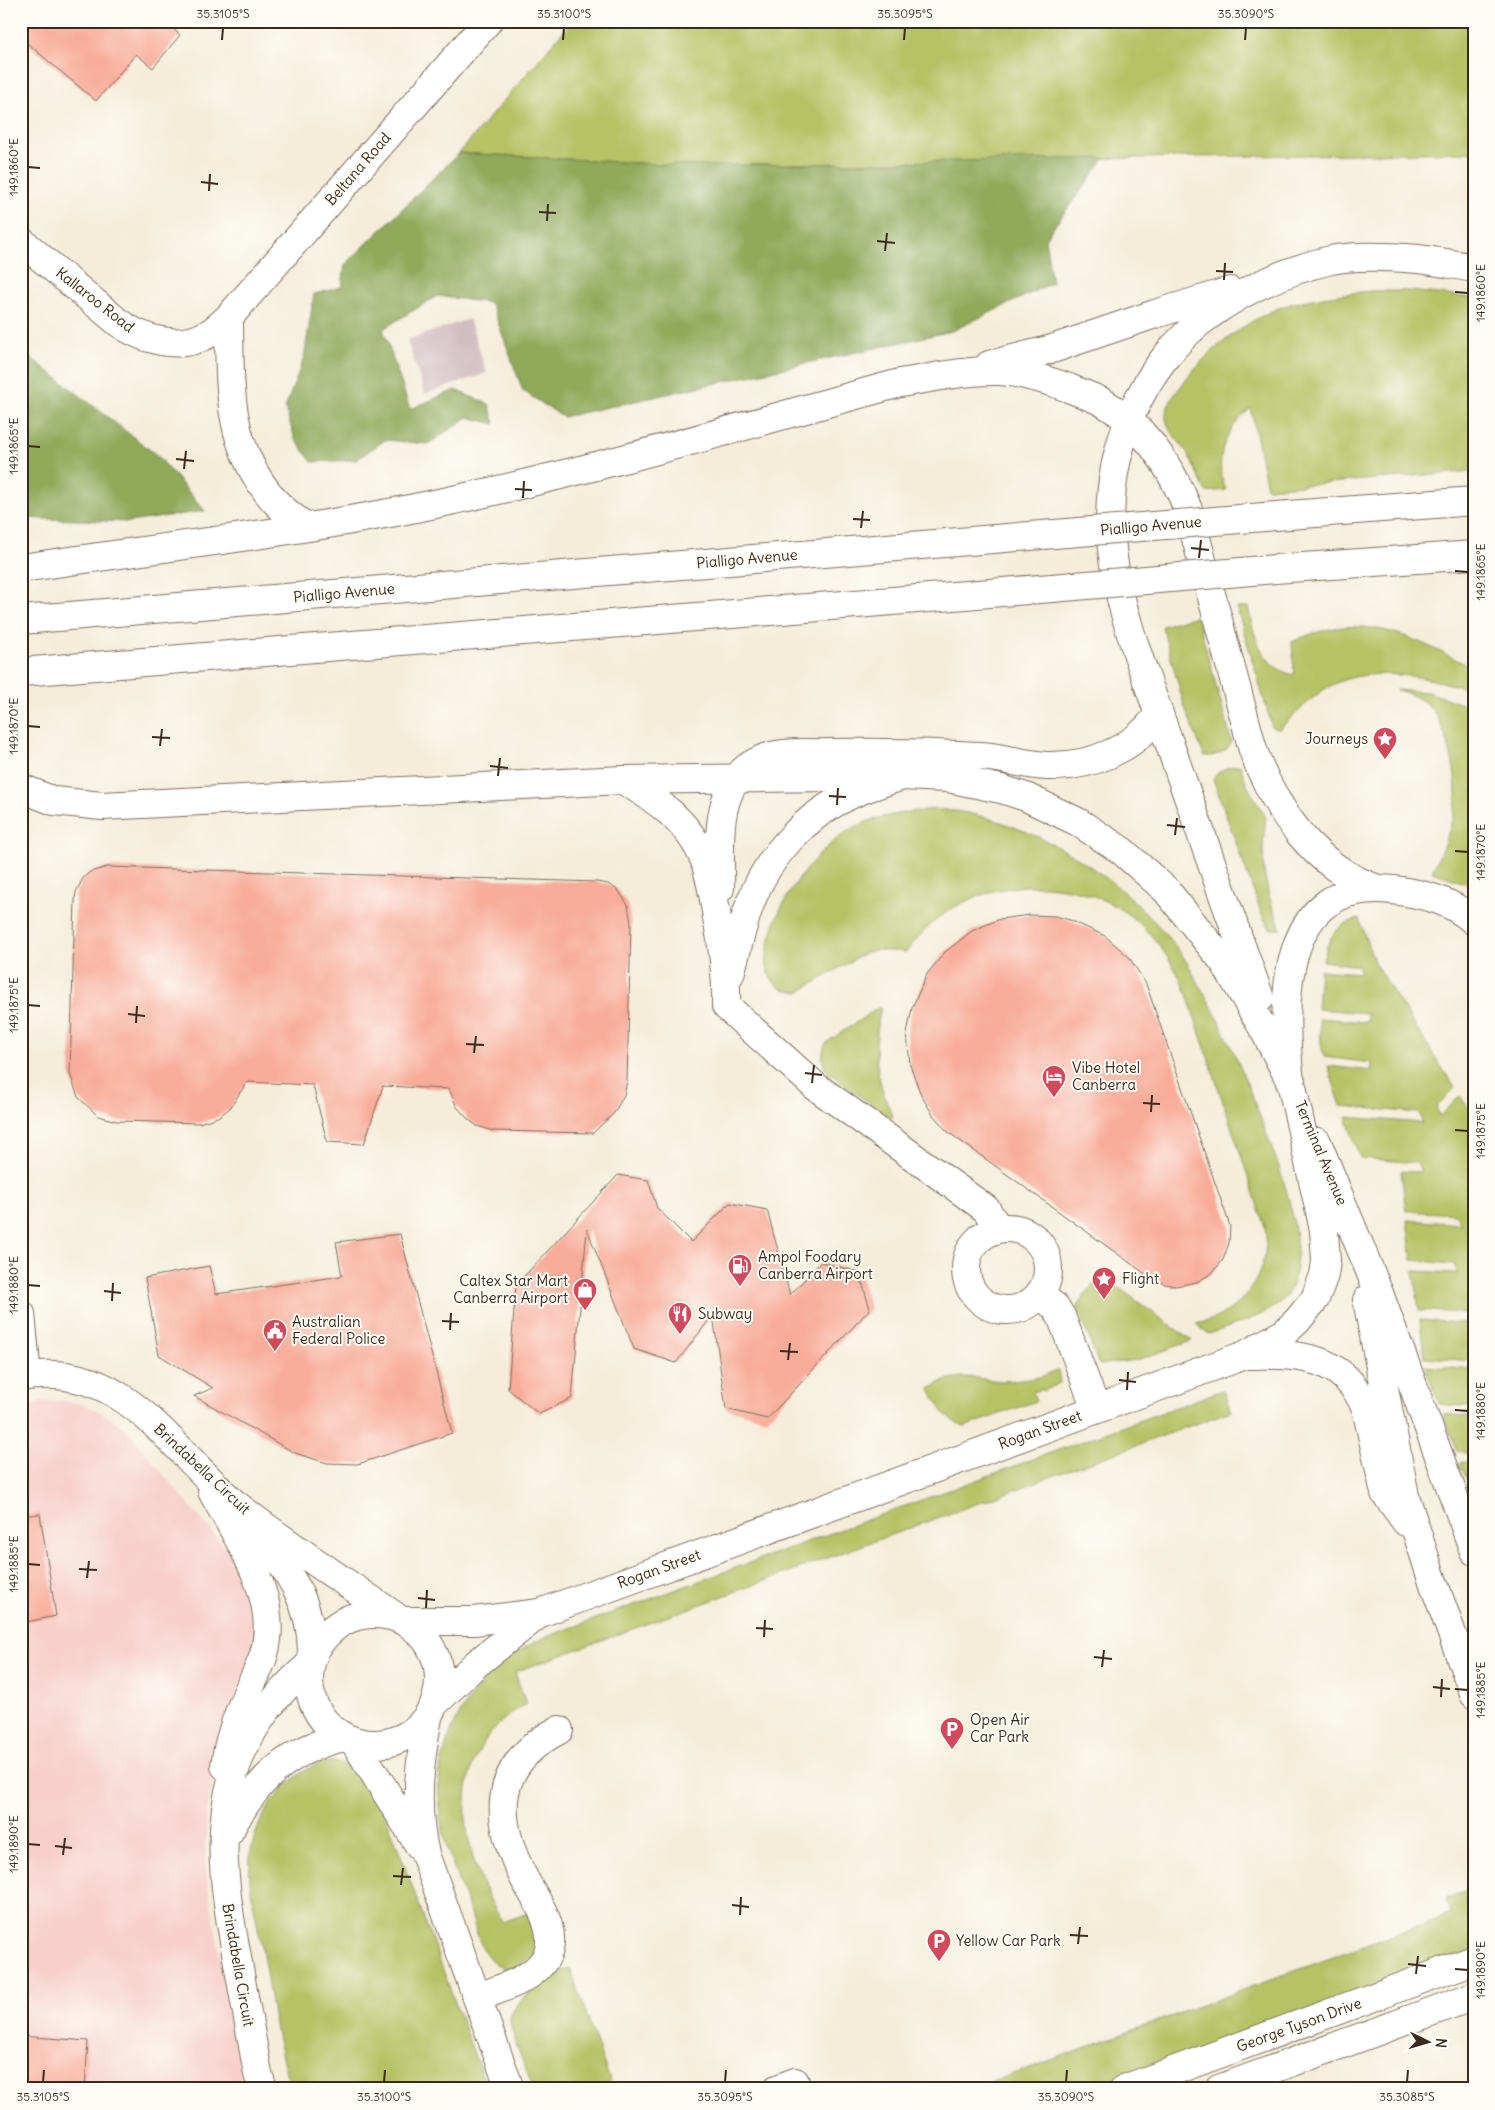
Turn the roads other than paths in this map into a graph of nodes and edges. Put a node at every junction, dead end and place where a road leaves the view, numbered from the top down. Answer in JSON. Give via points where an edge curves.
{"nodes":[{"id":1,"x":488,"y":21,"type":"edge"},
{"id":2,"x":21,"y":241,"type":"edge"},
{"id":3,"x":1474,"y":268,"type":"edge"},
{"id":4,"x":1280,"y":276,"type":"junction"},
{"id":5,"x":229,"y":317,"type":"junction"},
{"id":6,"x":952,"y":375,"type":"junction"},
{"id":7,"x":1129,"y":420,"type":"junction"},
{"id":8,"x":1474,"y":501,"type":"edge"},
{"id":9,"x":305,"y":526,"type":"junction"},
{"id":10,"x":1474,"y":554,"type":"edge"},
{"id":11,"x":21,"y":568,"type":"edge"},
{"id":12,"x":21,"y":620,"type":"edge"},
{"id":13,"x":21,"y":672,"type":"edge"},
{"id":14,"x":1159,"y":714,"type":"junction"},
{"id":15,"x":901,"y":776,"type":"junction"},
{"id":16,"x":736,"y":779,"type":"junction"},
{"id":17,"x":623,"y":780,"type":"junction"},
{"id":18,"x":21,"y":788,"type":"edge"},
{"id":19,"x":1375,"y":888,"type":"junction"},
{"id":20,"x":1474,"y":921,"type":"edge"},
{"id":21,"x":720,"y":929,"type":"junction"},
{"id":22,"x":727,"y":986,"type":"junction"},
{"id":23,"x":1290,"y":1082,"type":"junction"},
{"id":24,"x":1338,"y":1190,"type":"junction"},
{"id":25,"x":998,"y":1228,"type":"junction"},
{"id":26,"x":1040,"y":1294,"type":"junction"},
{"id":27,"x":21,"y":1314,"type":"edge"},
{"id":28,"x":1245,"y":1355,"type":"junction"},
{"id":29,"x":24,"y":1377,"type":"edge"},
{"id":30,"x":1096,"y":1410,"type":"junction"},
{"id":31,"x":201,"y":1471,"type":"junction"},
{"id":32,"x":237,"y":1506,"type":"junction"},
{"id":33,"x":1418,"y":1536,"type":"junction"},
{"id":34,"x":1474,"y":1550,"type":"edge"},
{"id":35,"x":540,"y":1613,"type":"junction"},
{"id":36,"x":399,"y":1618,"type":"junction"},
{"id":37,"x":311,"y":1660,"type":"junction"},
{"id":38,"x":1474,"y":1694,"type":"edge"},
{"id":39,"x":431,"y":1709,"type":"junction"},
{"id":40,"x":559,"y":1730,"type":"dead end"},
{"id":41,"x":349,"y":1739,"type":"junction"},
{"id":42,"x":225,"y":1840,"type":"junction"},
{"id":43,"x":425,"y":1854,"type":"junction"},
{"id":44,"x":1474,"y":1960,"type":"edge"},
{"id":45,"x":1474,"y":1996,"type":"edge"},
{"id":46,"x":477,"y":1998,"type":"junction"},
{"id":47,"x":1128,"y":2088,"type":"edge"},
{"id":48,"x":263,"y":2089,"type":"edge"},
{"id":49,"x":510,"y":2089,"type":"edge"},
{"id":50,"x":1218,"y":2089,"type":"edge"}],
"edges":[{"from":1,"to":5,"type":"main road","name":"Beltana Road"},
{"from":2,"to":5,"type":"main road","name":"Kallaroo Road","via":[[112,318],[136,333],[162,341],[190,341],[208,334]]},
{"from":3,"to":4,"type":"main road","via":[[1419,259],[1378,258],[1333,260]]},
{"from":4,"to":6,"type":"main road","via":[[1052,349]]},
{"from":4,"to":7,"type":"main road","via":[[1228,302],[1182,338],[1154,372]]},
{"from":5,"to":9,"type":"main road","via":[[232,401],[243,451],[256,477],[274,500]]},
{"from":6,"to":7,"type":"main road","via":[[999,371],[1046,380],[1102,402]]},
{"from":6,"to":9,"type":"main road","via":[[900,384],[468,497],[359,519]]},
{"from":7,"to":14,"type":"main road","via":[[1113,472],[1110,499],[1112,555],[1117,587],[1135,650]]},
{"from":7,"to":19,"type":"main road","via":[[1172,474],[1189,512],[1253,750],[1267,783],[1289,819],[1323,859],[1349,878]]},
{"from":8,"to":12,"type":"main road","name":"Pialligo Avenue","bridge":true},
{"from":9,"to":11,"type":"main road"},
{"from":10,"to":13,"type":"main road","bridge":true},
{"from":14,"to":16,"type":"main road","via":[[1127,745],[1104,757],[1077,763],[1046,766],[982,756],[938,754],[778,754],[750,765]]},
{"from":14,"to":23,"type":"main road"},
{"from":15,"to":16,"type":"main road"},
{"from":15,"to":22,"type":"main road","via":[[834,804],[800,829],[784,846],[751,900]]},
{"from":15,"to":23,"type":"main road","via":[[948,778],[1000,788],[1078,822],[1122,851],[1166,890],[1224,962]]},
{"from":16,"to":17,"type":"main road"},
{"from":16,"to":21,"type":"main road","via":[[723,808]]},
{"from":17,"to":18,"type":"main road","via":[[102,806],[54,801]]},
{"from":17,"to":21,"type":"main road","via":[[656,800],[698,846],[711,884]]},
{"from":19,"to":20,"type":"main road","name":"Terminal Avenue","via":[[1437,898],[1458,908]]},
{"from":19,"to":23,"type":"main road","name":"Terminal Avenue","via":[[1352,891],[1330,900],[1318,910],[1302,933],[1292,967],[1288,998]]},
{"from":21,"to":22,"type":"main road"},
{"from":22,"to":25,"type":"main road","via":[[726,1006],[792,1067],[986,1209]]},
{"from":23,"to":24,"type":"main road","name":"Terminal Avenue"},
{"from":23,"to":28,"type":"main road","name":"Rogan Street","via":[[1324,1230],[1324,1275],[1315,1299],[1297,1321]]},
{"from":24,"to":33,"type":"main road","via":[[1362,1277],[1400,1472]]},
{"from":24,"to":34,"type":"main road","name":"Terminal Avenue"},
{"from":25,"to":26,"type":"main road","via":[[1023,1230],[1042,1246],[1048,1271]]},
{"from":25,"to":26,"type":"main road","via":[[985,1233],[968,1254],[965,1272],[971,1290],[983,1304],[1001,1310],[1019,1308]]},
{"from":26,"to":30,"type":"main road","via":[[1061,1316]]},
{"from":27,"to":29,"type":"main road"},
{"from":28,"to":30,"type":"main road","name":"Rogan Street"},
{"from":28,"to":33,"type":"main road","via":[[1284,1354],[1308,1358],[1332,1367],[1349,1381],[1366,1408],[1385,1493]]},
{"from":29,"to":31,"type":"main road","name":"Brindabella Circuit","via":[[68,1376],[107,1388],[143,1414]]},
{"from":30,"to":35,"type":"main road","name":"Rogan Street"},
{"from":31,"to":32,"type":"main road","name":"Brindabella Circuit"},
{"from":31,"to":42,"type":"main road","via":[[258,1580],[266,1619],[264,1655],[228,1743],[224,1772]]},
{"from":32,"to":36,"type":"main road","name":"Brindabella Circuit"},
{"from":32,"to":37,"type":"main road","via":[[288,1574],[301,1598],[311,1627]]},
{"from":33,"to":38,"type":"main road"},
{"from":35,"to":36,"type":"main road","name":"Rogan Street","via":[[464,1622]]},
{"from":35,"to":39,"type":"main road","name":"Rogan Street","via":[[494,1648]]},
{"from":36,"to":37,"type":"main road","via":[[370,1613],[346,1619],[326,1634]]},
{"from":36,"to":39,"type":"main road","via":[[428,1642],[437,1662],[439,1683]]},
{"from":37,"to":41,"type":"main road","via":[[309,1686],[315,1707],[327,1724]]},
{"from":37,"to":42,"type":"main road","name":"Brindabella Circuit","via":[[270,1705],[237,1764],[227,1805]]},
{"from":39,"to":41,"type":"main road","via":[[414,1729],[396,1740],[375,1744]]},
{"from":39,"to":43,"type":"main road","via":[[421,1756],[418,1805]]},
{"from":40,"to":46,"type":"main road","via":[[540,1740],[520,1758],[509,1778],[503,1802],[507,1833],[516,1859],[546,1919],[550,1942],[546,1957],[529,1975]]},
{"from":41,"to":42,"type":"main road","via":[[304,1749],[279,1766],[248,1800]]},
{"from":41,"to":43,"type":"main road"},
{"from":42,"to":48,"type":"main road","name":"Brindabella Circuit","via":[[227,1903]]},
{"from":43,"to":46,"type":"main road"},
{"from":44,"to":47,"type":"main road","name":"George Tyson Drive"},
{"from":45,"to":50,"type":"main road"},
{"from":46,"to":49,"type":"main road"}]}
